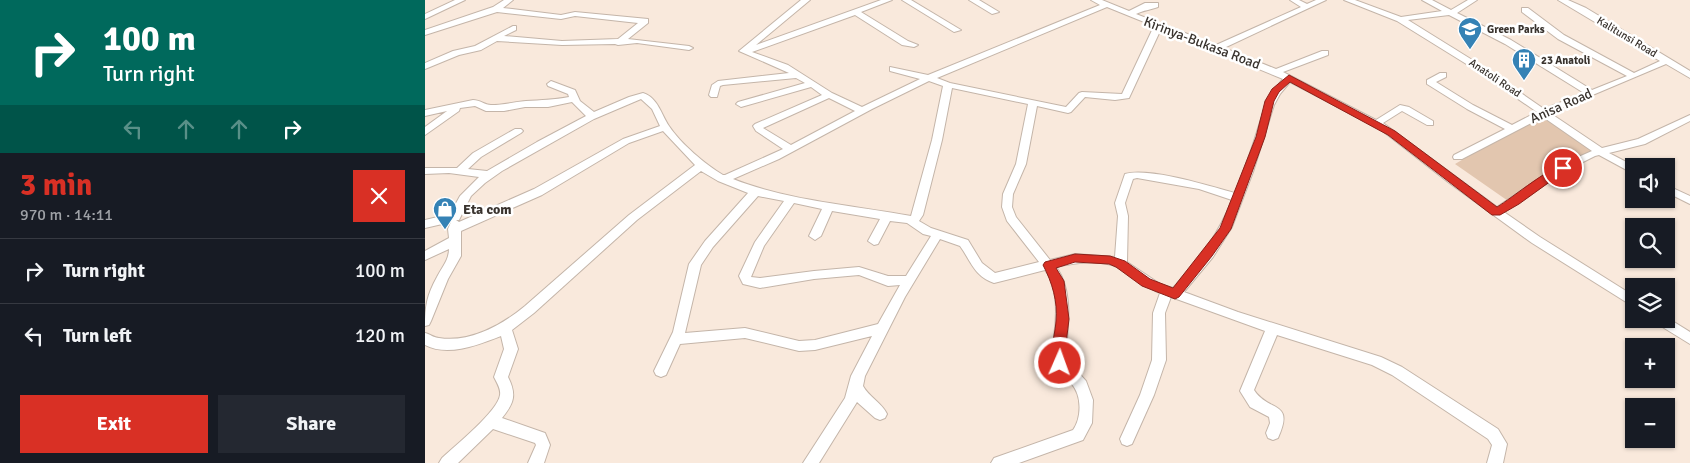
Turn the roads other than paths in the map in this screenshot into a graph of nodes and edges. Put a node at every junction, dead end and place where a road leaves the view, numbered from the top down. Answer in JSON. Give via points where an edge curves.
{"nodes":[{"id":1,"x":461,"y":0,"type":"edge"},
{"id":2,"x":509,"y":0,"type":"edge"},
{"id":3,"x":806,"y":0,"type":"edge"},
{"id":4,"x":884,"y":0,"type":"edge"},
{"id":5,"x":888,"y":0,"type":"edge"},
{"id":6,"x":906,"y":0,"type":"edge"},
{"id":7,"x":973,"y":0,"type":"edge"},
{"id":8,"x":1095,"y":0,"type":"edge"},
{"id":9,"x":1294,"y":0,"type":"edge"},
{"id":10,"x":1322,"y":0,"type":"edge"},
{"id":11,"x":1348,"y":0,"type":"edge"},
{"id":12,"x":1426,"y":0,"type":"edge"},
{"id":13,"x":1473,"y":0,"type":"edge"},
{"id":14,"x":1562,"y":0,"type":"edge"},
{"id":15,"x":1155,"y":4,"type":"dead end"},
{"id":16,"x":1106,"y":5,"type":"junction"},
{"id":17,"x":1305,"y":7,"type":"junction"},
{"id":18,"x":494,"y":10,"type":"junction"},
{"id":19,"x":1525,"y":10,"type":"dead end"},
{"id":20,"x":856,"y":12,"type":"junction"},
{"id":21,"x":995,"y":12,"type":"dead end"},
{"id":22,"x":1452,"y":12,"type":"junction"},
{"id":23,"x":1129,"y":14,"type":"junction"},
{"id":24,"x":839,"y":16,"type":"dead end"},
{"id":25,"x":425,"y":17,"type":"edge"},
{"id":26,"x":1400,"y":18,"type":"junction"},
{"id":27,"x":1159,"y":25,"type":"junction"},
{"id":28,"x":513,"y":28,"type":"dead end"},
{"id":29,"x":957,"y":30,"type":"dead end"},
{"id":30,"x":425,"y":33,"type":"edge"},
{"id":31,"x":496,"y":38,"type":"junction"},
{"id":32,"x":618,"y":43,"type":"junction"},
{"id":33,"x":915,"y":45,"type":"dead end"},
{"id":34,"x":689,"y":48,"type":"dead end"},
{"id":35,"x":1219,"y":48,"type":"junction"},
{"id":36,"x":743,"y":52,"type":"junction"},
{"id":37,"x":1325,"y":53,"type":"dead end"},
{"id":38,"x":1666,"y":61,"type":"junction"},
{"id":39,"x":425,"y":66,"type":"edge"},
{"id":40,"x":893,"y":70,"type":"dead end"},
{"id":41,"x":1276,"y":72,"type":"junction"},
{"id":42,"x":1689,"y":74,"type":"edge"},
{"id":43,"x":798,"y":75,"type":"junction"},
{"id":44,"x":1443,"y":75,"type":"dead end"},
{"id":45,"x":1634,"y":76,"type":"junction"},
{"id":46,"x":928,"y":78,"type":"junction"},
{"id":47,"x":1289,"y":78,"type":"junction"},
{"id":48,"x":551,"y":84,"type":"dead end"},
{"id":49,"x":812,"y":84,"type":"junction"},
{"id":50,"x":948,"y":85,"type":"junction"},
{"id":51,"x":1591,"y":92,"type":"junction"},
{"id":52,"x":714,"y":94,"type":"dead end"},
{"id":53,"x":829,"y":95,"type":"junction"},
{"id":54,"x":573,"y":99,"type":"junction"},
{"id":55,"x":741,"y":104,"type":"dead end"},
{"id":56,"x":1033,"y":104,"type":"junction"},
{"id":57,"x":458,"y":108,"type":"junction"},
{"id":58,"x":861,"y":110,"type":"junction"},
{"id":59,"x":1545,"y":112,"type":"junction"},
{"id":60,"x":425,"y":113,"type":"edge"},
{"id":61,"x":593,"y":116,"type":"junction"},
{"id":62,"x":1690,"y":118,"type":"edge"},
{"id":63,"x":1430,"y":123,"type":"dead end"},
{"id":64,"x":1376,"y":124,"type":"junction"},
{"id":65,"x":665,"y":127,"type":"junction"},
{"id":66,"x":1512,"y":129,"type":"junction"},
{"id":67,"x":518,"y":131,"type":"dead end"},
{"id":68,"x":425,"y":132,"type":"edge"},
{"id":69,"x":790,"y":149,"type":"junction"},
{"id":70,"x":1599,"y":151,"type":"junction"},
{"id":71,"x":1457,"y":157,"type":"dead end"},
{"id":72,"x":701,"y":166,"type":"junction"},
{"id":73,"x":1625,"y":166,"type":"edge"},
{"id":74,"x":425,"y":171,"type":"edge"},
{"id":75,"x":460,"y":171,"type":"junction"},
{"id":76,"x":488,"y":175,"type":"junction"},
{"id":77,"x":722,"y":179,"type":"junction"},
{"id":78,"x":755,"y":192,"type":"junction"},
{"id":79,"x":1675,"y":192,"type":"edge"},
{"id":80,"x":1238,"y":198,"type":"junction"},
{"id":81,"x":791,"y":199,"type":"junction"},
{"id":82,"x":1690,"y":200,"type":"edge"},
{"id":83,"x":828,"y":207,"type":"junction"},
{"id":84,"x":1496,"y":212,"type":"junction"},
{"id":85,"x":886,"y":216,"type":"junction"},
{"id":86,"x":455,"y":217,"type":"junction"},
{"id":87,"x":913,"y":221,"type":"junction"},
{"id":88,"x":425,"y":224,"type":"edge"},
{"id":89,"x":938,"y":234,"type":"junction"},
{"id":90,"x":455,"y":235,"type":"junction"},
{"id":91,"x":815,"y":236,"type":"dead end"},
{"id":92,"x":874,"y":241,"type":"dead end"},
{"id":93,"x":425,"y":256,"type":"edge"},
{"id":94,"x":1121,"y":264,"type":"junction"},
{"id":95,"x":1049,"y":265,"type":"junction"},
{"id":96,"x":910,"y":280,"type":"junction"},
{"id":97,"x":1171,"y":292,"type":"junction"},
{"id":98,"x":1625,"y":296,"type":"edge"},
{"id":99,"x":425,"y":321,"type":"edge"},
{"id":100,"x":505,"y":328,"type":"junction"},
{"id":101,"x":1273,"y":328,"type":"junction"},
{"id":102,"x":1674,"y":328,"type":"edge"},
{"id":103,"x":881,"y":329,"type":"junction"},
{"id":104,"x":1690,"y":338,"type":"edge"},
{"id":105,"x":675,"y":340,"type":"junction"},
{"id":106,"x":426,"y":341,"type":"edge"},
{"id":107,"x":661,"y":370,"type":"dead end"},
{"id":108,"x":856,"y":387,"type":"junction"},
{"id":109,"x":880,"y":414,"type":"dead end"},
{"id":110,"x":490,"y":421,"type":"junction"},
{"id":111,"x":1273,"y":433,"type":"dead end"},
{"id":112,"x":1127,"y":439,"type":"dead end"},
{"id":113,"x":447,"y":463,"type":"edge"},
{"id":114,"x":536,"y":463,"type":"edge"},
{"id":115,"x":811,"y":463,"type":"edge"},
{"id":116,"x":999,"y":463,"type":"edge"},
{"id":117,"x":1495,"y":463,"type":"edge"}],
"edges":[{"from":1,"to":25,"type":"street"},
{"from":2,"to":18,"type":"street"},
{"from":3,"to":36,"type":"street"},
{"from":4,"to":24,"type":"street"},
{"from":5,"to":20,"type":"street"},
{"from":6,"to":29,"type":"street"},
{"from":7,"to":21,"type":"street"},
{"from":8,"to":16,"type":"street","name":"Kirinya-Bukasa Road"},
{"from":9,"to":17,"type":"street"},
{"from":10,"to":17,"type":"street"},
{"from":11,"to":26,"type":"street","name":"Anatoli Road"},
{"from":12,"to":22,"type":"street"},
{"from":13,"to":22,"type":"street"},
{"from":14,"to":38,"type":"street","name":"Kalitunsi Road"},
{"from":15,"to":23,"type":"street"},
{"from":16,"to":23,"type":"street","name":"Kirinya-Bukasa Road"},
{"from":16,"to":46,"type":"street"},
{"from":17,"to":35,"type":"street"},
{"from":18,"to":30,"type":"street"},
{"from":18,"to":32,"type":"street","via":[[645,21]]},
{"from":19,"to":45,"type":"street","via":[[1561,37]]},
{"from":20,"to":33,"type":"street","via":[[905,43]]},
{"from":20,"to":36,"type":"street"},
{"from":22,"to":26,"type":"street"},
{"from":22,"to":51,"type":"street"},
{"from":23,"to":27,"type":"street","name":"Kirinya-Bukasa Road"},
{"from":26,"to":59,"type":"street","name":"Anatoli Road"},
{"from":27,"to":35,"type":"street","name":"Kirinya-Bukasa Road"},
{"from":27,"to":56,"type":"street","via":[[1126,96],[1082,94],[1066,110]]},
{"from":28,"to":31,"type":"street"},
{"from":31,"to":32,"type":"street","via":[[561,44]]},
{"from":31,"to":39,"type":"street","via":[[478,48]]},
{"from":32,"to":34,"type":"street","via":[[637,41]]},
{"from":35,"to":41,"type":"street","name":"Kirinya-Bukasa Road"},
{"from":36,"to":43,"type":"street"},
{"from":37,"to":41,"type":"street"},
{"from":38,"to":42,"type":"street","name":"Kalitunsi Road"},
{"from":38,"to":45,"type":"street","name":"Anisa Road"},
{"from":40,"to":46,"type":"street"},
{"from":41,"to":47,"type":"street","name":"Kirinya-Bukasa Road"},
{"from":43,"to":49,"type":"street"},
{"from":43,"to":52,"type":"street","via":[[721,83],[716,85]]},
{"from":44,"to":66,"type":"street","via":[[1430,82]]},
{"from":45,"to":51,"type":"street","name":"Anisa Road"},
{"from":46,"to":50,"type":"street"},
{"from":46,"to":58,"type":"street"},
{"from":47,"to":64,"type":"street","name":"Kirinya-Bukasa Road"},
{"from":47,"to":80,"type":"street","via":[[1275,91],[1270,101],[1261,137]]},
{"from":48,"to":54,"type":"street","via":[[572,92]]},
{"from":49,"to":53,"type":"street"},
{"from":49,"to":55,"type":"street"},
{"from":50,"to":56,"type":"street"},
{"from":50,"to":87,"type":"street","via":[[918,215]]},
{"from":51,"to":59,"type":"street","name":"Anisa Road"},
{"from":53,"to":58,"type":"street"},
{"from":53,"to":69,"type":"street","via":[[758,126]]},
{"from":54,"to":57,"type":"street","via":[[504,108],[486,108],[477,103]]},
{"from":54,"to":61,"type":"street"},
{"from":56,"to":95,"type":"street","via":[[1021,164],[1008,194],[1007,207],[1011,218]]},
{"from":57,"to":60,"type":"street"},
{"from":57,"to":68,"type":"street"},
{"from":58,"to":69,"type":"street"},
{"from":59,"to":66,"type":"street","name":"Anisa Road"},
{"from":59,"to":70,"type":"street","name":"Anatoli Road"},
{"from":61,"to":65,"type":"street","via":[[634,96],[643,96],[656,108]]},
{"from":61,"to":76,"type":"street"},
{"from":62,"to":70,"type":"street","via":[[1642,141]]},
{"from":63,"to":64,"type":"street","via":[[1400,108]]},
{"from":64,"to":84,"type":"street","name":"Kirinya-Bukasa Road"},
{"from":65,"to":72,"type":"street"},
{"from":65,"to":90,"type":"street","via":[[626,141]]},
{"from":66,"to":71,"type":"street","name":"Anisa Road"},
{"from":67,"to":75,"type":"street","via":[[477,155]]},
{"from":69,"to":77,"type":"street","via":[[735,176]]},
{"from":70,"to":73,"type":"street","name":"Anatoli Road"},
{"from":70,"to":84,"type":"street","via":[[1563,168]]},
{"from":72,"to":77,"type":"street"},
{"from":72,"to":100,"type":"street","via":[[674,185]]},
{"from":74,"to":75,"type":"street"},
{"from":75,"to":76,"type":"street"},
{"from":76,"to":86,"type":"street","via":[[465,197]]},
{"from":77,"to":78,"type":"street"},
{"from":78,"to":81,"type":"street"},
{"from":78,"to":105,"type":"street","via":[[695,264]]},
{"from":79,"to":82,"type":"street"},
{"from":80,"to":94,"type":"street","via":[[1201,186],[1129,176],[1120,203],[1123,216]]},
{"from":80,"to":97,"type":"street","via":[[1225,229],[1208,253]]},
{"from":81,"to":83,"type":"street"},
{"from":81,"to":96,"type":"street","via":[[759,244],[745,276],[747,281],[760,283],[859,271],[888,281]]},
{"from":83,"to":85,"type":"street"},
{"from":83,"to":91,"type":"street"},
{"from":84,"to":98,"type":"street","name":"Kirinya-Bukasa Road"},
{"from":85,"to":87,"type":"street"},
{"from":85,"to":92,"type":"street"},
{"from":86,"to":88,"type":"street"},
{"from":86,"to":90,"type":"street"},
{"from":87,"to":89,"type":"street"},
{"from":89,"to":95,"type":"street","via":[[964,243],[975,266],[994,278]]},
{"from":89,"to":96,"type":"street"},
{"from":90,"to":93,"type":"street"},
{"from":90,"to":99,"type":"street","via":[[455,256],[442,278]]},
{"from":94,"to":95,"type":"street","via":[[1088,257]]},
{"from":94,"to":97,"type":"street","via":[[1146,282]]},
{"from":95,"to":116,"type":"street","via":[[1058,281],[1063,319],[1058,358],[1082,389],[1085,424],[1077,435]]},
{"from":96,"to":103,"type":"street"},
{"from":97,"to":101,"type":"street"},
{"from":97,"to":112,"type":"street","via":[[1159,313],[1159,360]]},
{"from":100,"to":106,"type":"street","via":[[456,344]]},
{"from":100,"to":110,"type":"street","via":[[511,349],[501,378],[508,394]]},
{"from":101,"to":111,"type":"street","via":[[1247,391],[1255,403],[1276,413]]},
{"from":101,"to":117,"type":"street","via":[[1356,353],[1397,371],[1493,434],[1500,444]]},
{"from":102,"to":104,"type":"street"},
{"from":103,"to":105,"type":"street","via":[[799,346],[745,333]]},
{"from":103,"to":108,"type":"street"},
{"from":105,"to":107,"type":"street"},
{"from":108,"to":109,"type":"street","via":[[863,399]]},
{"from":108,"to":115,"type":"street","via":[[851,401]]},
{"from":110,"to":113,"type":"street"},
{"from":110,"to":114,"type":"street","via":[[540,438],[543,445]]}]}
